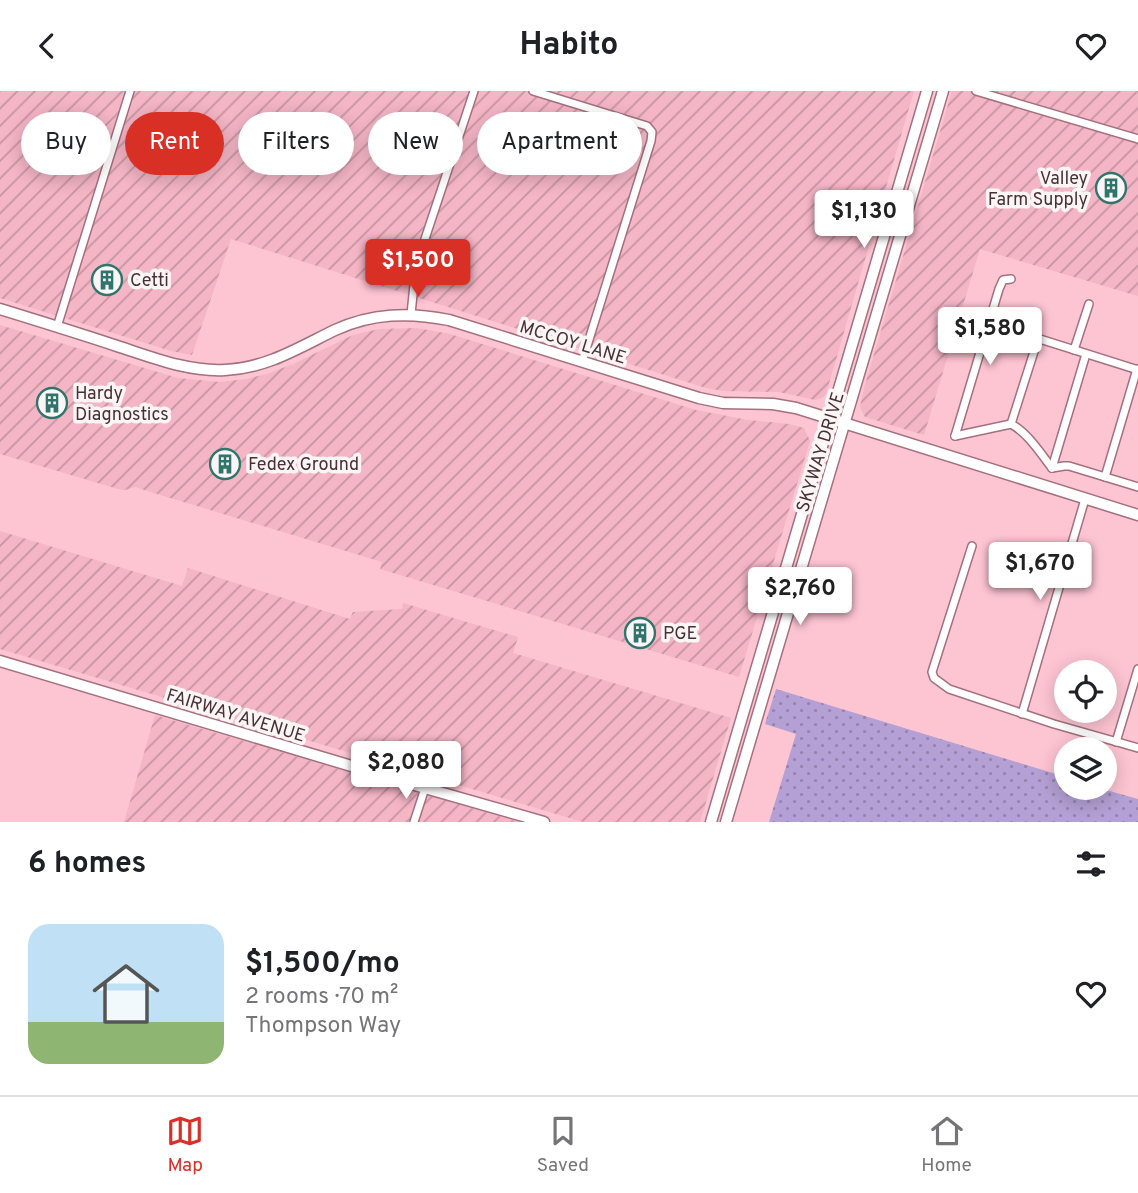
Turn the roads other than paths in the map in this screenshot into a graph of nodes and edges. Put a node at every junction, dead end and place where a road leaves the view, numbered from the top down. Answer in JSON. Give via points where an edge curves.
{"nodes":[{"id":1,"x":130,"y":91,"type":"edge"},
{"id":2,"x":474,"y":91,"type":"edge"},
{"id":3,"x":533,"y":91,"type":"edge"},
{"id":4,"x":927,"y":91,"type":"edge"},
{"id":5,"x":943,"y":91,"type":"edge"},
{"id":6,"x":976,"y":91,"type":"edge"},
{"id":7,"x":1138,"y":139,"type":"edge"},
{"id":8,"x":1011,"y":279,"type":"dead end"},
{"id":9,"x":1089,"y":304,"type":"dead end"},
{"id":10,"x":0,"y":309,"type":"edge"},
{"id":11,"x":411,"y":314,"type":"junction"},
{"id":12,"x":989,"y":323,"type":"junction"},
{"id":13,"x":57,"y":327,"type":"junction"},
{"id":14,"x":1038,"y":339,"type":"junction"},
{"id":15,"x":1074,"y":350,"type":"junction"},
{"id":16,"x":1086,"y":354,"type":"junction"},
{"id":17,"x":582,"y":362,"type":"junction"},
{"id":18,"x":1137,"y":369,"type":"edge"},
{"id":19,"x":831,"y":418,"type":"junction"},
{"id":20,"x":845,"y":423,"type":"junction"},
{"id":21,"x":1012,"y":424,"type":"junction"},
{"id":22,"x":1052,"y":468,"type":"junction"},
{"id":23,"x":1105,"y":477,"type":"junction"},
{"id":24,"x":1138,"y":487,"type":"edge"},
{"id":25,"x":1085,"y":499,"type":"junction"},
{"id":26,"x":1138,"y":515,"type":"edge"},
{"id":27,"x":972,"y":546,"type":"dead end"},
{"id":28,"x":0,"y":661,"type":"edge"},
{"id":29,"x":1138,"y":669,"type":"edge"},
{"id":30,"x":1022,"y":714,"type":"junction"},
{"id":31,"x":1099,"y":737,"type":"edge"},
{"id":32,"x":1117,"y":739,"type":"edge"},
{"id":33,"x":1117,"y":742,"type":"edge"},
{"id":34,"x":1138,"y":748,"type":"edge"},
{"id":35,"x":425,"y":788,"type":"junction"},
{"id":36,"x":414,"y":822,"type":"edge"},
{"id":37,"x":544,"y":822,"type":"edge"},
{"id":38,"x":711,"y":822,"type":"edge"},
{"id":39,"x":726,"y":822,"type":"edge"}],
"edges":[{"from":1,"to":13,"type":"street"},
{"from":2,"to":11,"type":"street","via":[[422,248]]},
{"from":3,"to":17,"type":"street","via":[[652,132]]},
{"from":4,"to":19,"type":"street","name":"SKYWAY DRIVE"},
{"from":5,"to":20,"type":"street","name":"SKYWAY DRIVE"},
{"from":6,"to":7,"type":"street"},
{"from":8,"to":12,"type":"street","via":[[1001,284]]},
{"from":9,"to":15,"type":"street"},
{"from":10,"to":13,"type":"street","name":"MCCOY LANE"},
{"from":11,"to":13,"type":"street","name":"MCCOY LANE","via":[[377,316],[267,362],[224,370],[170,362]]},
{"from":11,"to":17,"type":"street","name":"MCCOY LANE","via":[[449,320]]},
{"from":12,"to":14,"type":"street"},
{"from":12,"to":21,"type":"street","via":[[955,436]]},
{"from":14,"to":15,"type":"street"},
{"from":14,"to":21,"type":"street"},
{"from":15,"to":16,"type":"street"},
{"from":16,"to":18,"type":"street"},
{"from":16,"to":22,"type":"street"},
{"from":17,"to":19,"type":"street","name":"MCCOY LANE","via":[[723,403],[773,404]]},
{"from":18,"to":23,"type":"street"},
{"from":19,"to":20,"type":"street","name":"MCCOY LANE"},
{"from":19,"to":38,"type":"street","name":"SKYWAY DRIVE"},
{"from":20,"to":25,"type":"street","name":"MCCOY LANE"},
{"from":20,"to":39,"type":"street","name":"SKYWAY DRIVE"},
{"from":21,"to":22,"type":"street"},
{"from":22,"to":23,"type":"street","via":[[1064,465]]},
{"from":23,"to":24,"type":"street"},
{"from":25,"to":26,"type":"street","name":"MCCOY LANE"},
{"from":25,"to":30,"type":"street"},
{"from":27,"to":30,"type":"street","via":[[932,671],[934,678],[948,689]]},
{"from":28,"to":35,"type":"street","name":"FAIRWAY AVENUE"},
{"from":29,"to":32,"type":"street"},
{"from":30,"to":31,"type":"street"},
{"from":33,"to":34,"type":"street"},
{"from":35,"to":36,"type":"street"},
{"from":35,"to":37,"type":"street","name":"FAIRWAY AVENUE"}]}
